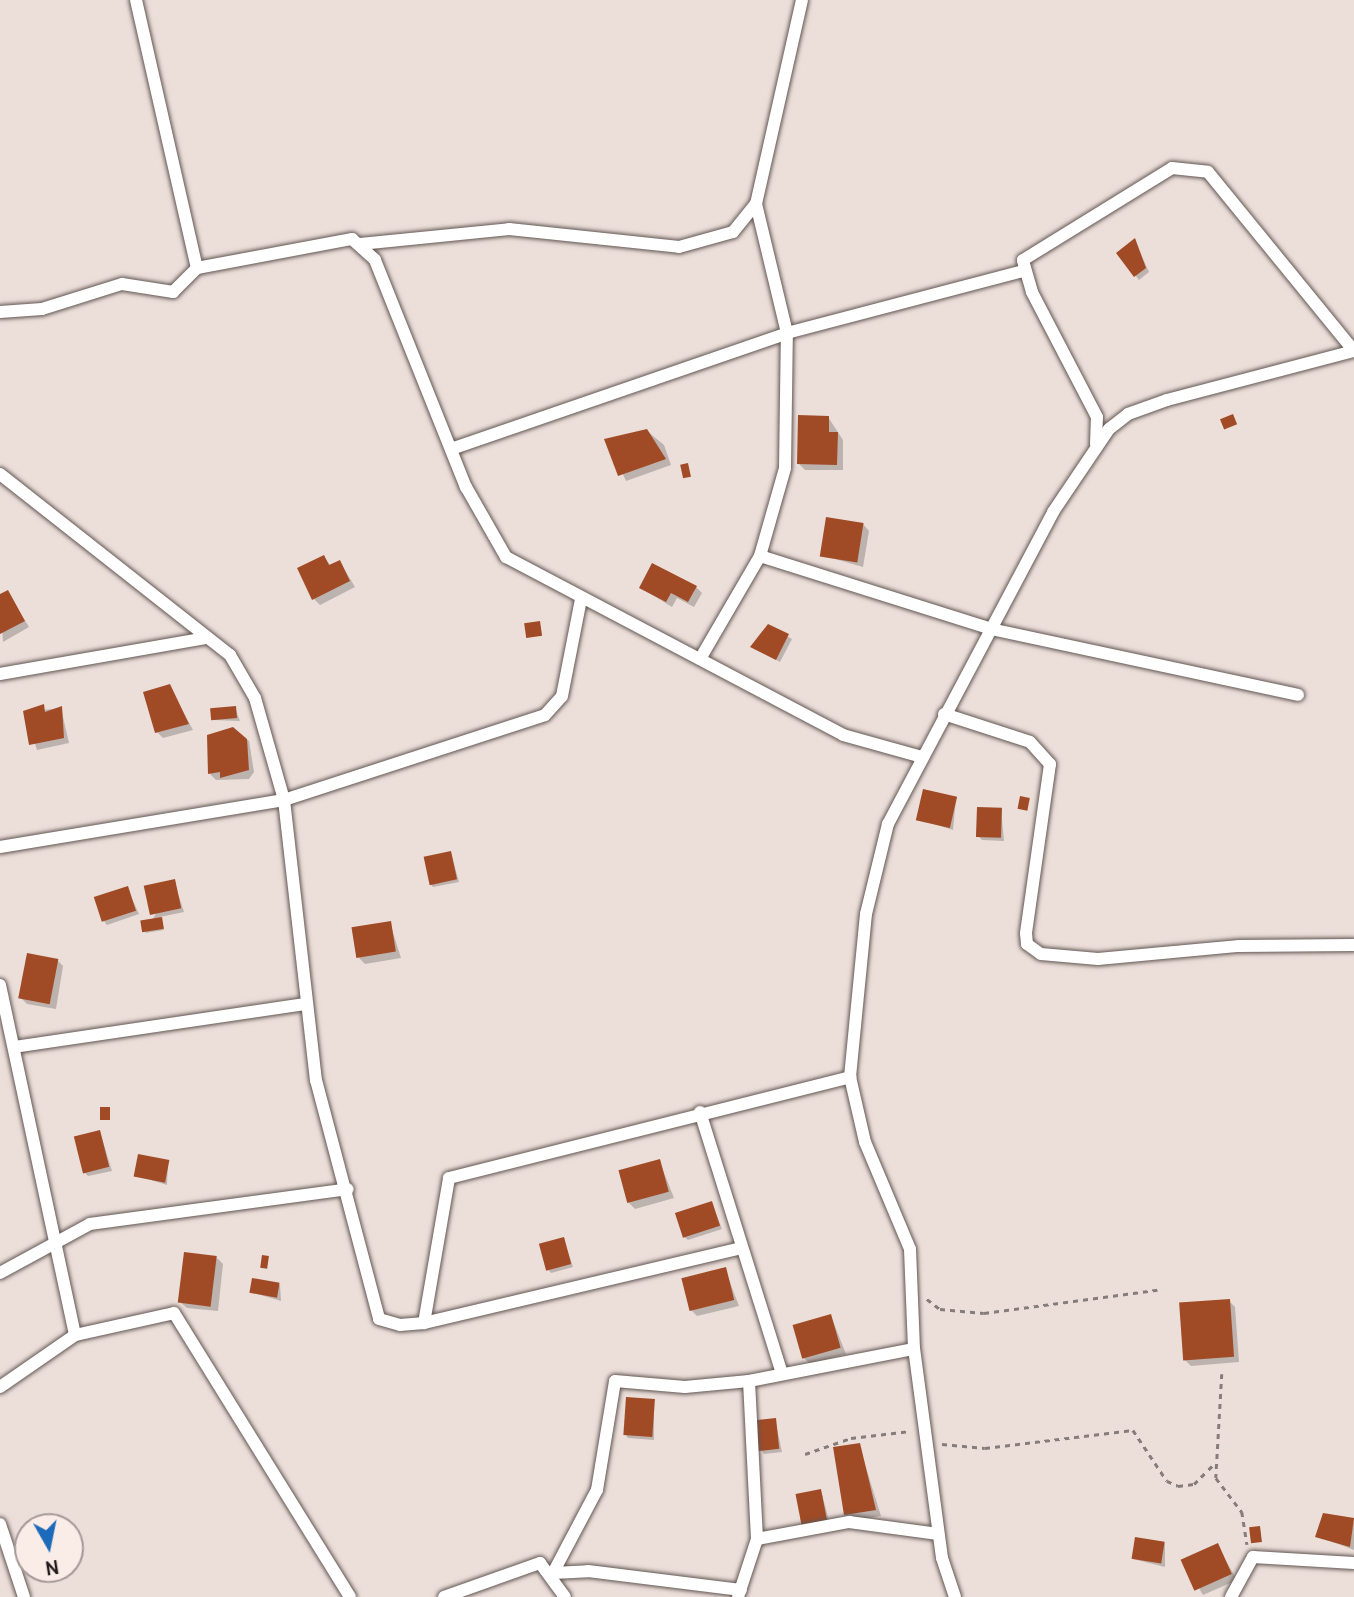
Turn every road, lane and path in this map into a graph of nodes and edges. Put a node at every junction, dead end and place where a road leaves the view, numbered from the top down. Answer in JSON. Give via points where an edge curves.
{"nodes":[{"id":1,"x":136,"y":0,"type":"edge"},
{"id":2,"x":802,"y":0,"type":"edge"},
{"id":3,"x":756,"y":204,"type":"junction"},
{"id":4,"x":360,"y":244,"type":"junction"},
{"id":5,"x":197,"y":268,"type":"junction"},
{"id":6,"x":1023,"y":271,"type":"junction"},
{"id":7,"x":0,"y":312,"type":"edge"},
{"id":8,"x":787,"y":333,"type":"junction"},
{"id":9,"x":1354,"y":351,"type":"edge"},
{"id":10,"x":1096,"y":444,"type":"junction"},
{"id":11,"x":452,"y":449,"type":"junction"},
{"id":12,"x":0,"y":474,"type":"edge"},
{"id":13,"x":760,"y":556,"type":"junction"},
{"id":14,"x":581,"y":599,"type":"junction"},
{"id":15,"x":991,"y":629,"type":"junction"},
{"id":16,"x":207,"y":638,"type":"junction"},
{"id":17,"x":699,"y":659,"type":"junction"},
{"id":18,"x":0,"y":674,"type":"edge"},
{"id":19,"x":1298,"y":695,"type":"dead end"},
{"id":20,"x":944,"y":714,"type":"junction"},
{"id":21,"x":922,"y":757,"type":"junction"},
{"id":22,"x":284,"y":800,"type":"junction"},
{"id":23,"x":0,"y":847,"type":"edge"},
{"id":24,"x":1354,"y":945,"type":"edge"},
{"id":25,"x":0,"y":985,"type":"edge"},
{"id":26,"x":306,"y":1004,"type":"junction"},
{"id":27,"x":14,"y":1047,"type":"junction"},
{"id":28,"x":850,"y":1077,"type":"junction"},
{"id":29,"x":700,"y":1112,"type":"junction"},
{"id":30,"x":348,"y":1189,"type":"junction"},
{"id":31,"x":54,"y":1241,"type":"junction"},
{"id":32,"x":738,"y":1249,"type":"junction"},
{"id":33,"x":0,"y":1273,"type":"edge"},
{"id":34,"x":914,"y":1277,"type":"junction"},
{"id":35,"x":1157,"y":1290,"type":"dead end"},
{"id":36,"x":424,"y":1323,"type":"junction"},
{"id":37,"x":75,"y":1335,"type":"junction"},
{"id":38,"x":914,"y":1349,"type":"junction"},
{"id":39,"x":781,"y":1371,"type":"junction"},
{"id":40,"x":1222,"y":1374,"type":"dead end"},
{"id":41,"x":749,"y":1381,"type":"junction"},
{"id":42,"x":0,"y":1387,"type":"edge"},
{"id":43,"x":925,"y":1436,"type":"junction"},
{"id":44,"x":805,"y":1454,"type":"dead end"},
{"id":45,"x":1214,"y":1464,"type":"junction"},
{"id":46,"x":0,"y":1524,"type":"edge"},
{"id":47,"x":939,"y":1534,"type":"junction"},
{"id":48,"x":757,"y":1539,"type":"junction"},
{"id":49,"x":1250,"y":1559,"type":"junction"},
{"id":50,"x":1354,"y":1563,"type":"edge"},
{"id":51,"x":553,"y":1573,"type":"junction"},
{"id":52,"x":739,"y":1594,"type":"edge"},
{"id":53,"x":24,"y":1597,"type":"edge"},
{"id":54,"x":350,"y":1597,"type":"edge"},
{"id":55,"x":444,"y":1597,"type":"edge"},
{"id":56,"x":565,"y":1597,"type":"edge"},
{"id":57,"x":955,"y":1597,"type":"edge"},
{"id":58,"x":1231,"y":1597,"type":"edge"}],
"edges":[{"from":1,"to":5,"type":"street"},
{"from":2,"to":3,"type":"street"},
{"from":3,"to":4,"type":"street","via":[[733,232],[678,247],[509,229]]},
{"from":3,"to":8,"type":"street"},
{"from":4,"to":5,"type":"street","via":[[339,237]]},
{"from":4,"to":11,"type":"street","via":[[375,260]]},
{"from":5,"to":7,"type":"street","via":[[173,292],[122,284],[43,309]]},
{"from":6,"to":8,"type":"street"},
{"from":6,"to":9,"type":"street","via":[[1031,250],[1172,168],[1189,165],[1208,172]]},
{"from":6,"to":10,"type":"street","via":[[1097,417]]},
{"from":8,"to":11,"type":"street"},
{"from":8,"to":13,"type":"street","via":[[785,468]]},
{"from":9,"to":10,"type":"street","via":[[1128,414]]},
{"from":10,"to":15,"type":"street"},
{"from":11,"to":14,"type":"street","via":[[482,523],[506,557]]},
{"from":12,"to":16,"type":"street"},
{"from":13,"to":15,"type":"street"},
{"from":13,"to":17,"type":"street"},
{"from":14,"to":17,"type":"street"},
{"from":14,"to":22,"type":"street","via":[[562,696],[545,715]]},
{"from":15,"to":19,"type":"street"},
{"from":15,"to":20,"type":"street"},
{"from":16,"to":18,"type":"street"},
{"from":16,"to":22,"type":"street","via":[[230,655],[255,698]]},
{"from":17,"to":21,"type":"street","via":[[842,735]]},
{"from":20,"to":21,"type":"street"},
{"from":20,"to":24,"type":"street","via":[[1030,742],[1051,764],[1026,933],[1027,944],[1041,954],[1098,959],[1238,946]]},
{"from":21,"to":28,"type":"street","via":[[888,824],[866,914]]},
{"from":22,"to":23,"type":"street"},
{"from":22,"to":26,"type":"street"},
{"from":25,"to":27,"type":"street"},
{"from":26,"to":27,"type":"street"},
{"from":26,"to":30,"type":"street","via":[[316,1080]]},
{"from":27,"to":31,"type":"street"},
{"from":28,"to":29,"type":"street"},
{"from":28,"to":34,"type":"street","via":[[865,1142],[910,1249]]},
{"from":29,"to":32,"type":"street"},
{"from":29,"to":36,"type":"street","via":[[449,1178]]},
{"from":30,"to":31,"type":"street","via":[[90,1224]]},
{"from":30,"to":36,"type":"street","via":[[379,1319],[400,1325]]},
{"from":31,"to":33,"type":"street"},
{"from":31,"to":37,"type":"street"},
{"from":32,"to":36,"type":"street"},
{"from":32,"to":39,"type":"street"},
{"from":34,"to":35,"type":"path","via":[[940,1309],[984,1313]]},
{"from":34,"to":38,"type":"street"},
{"from":37,"to":42,"type":"street"},
{"from":37,"to":54,"type":"street","via":[[174,1313]]},
{"from":38,"to":39,"type":"street"},
{"from":38,"to":43,"type":"street"},
{"from":39,"to":41,"type":"street"},
{"from":40,"to":45,"type":"path"},
{"from":41,"to":48,"type":"street"},
{"from":41,"to":51,"type":"street","via":[[685,1387],[615,1381],[597,1490]]},
{"from":43,"to":44,"type":"path","via":[[851,1438]]},
{"from":43,"to":45,"type":"path","via":[[985,1448],[1133,1430],[1167,1480],[1178,1486],[1194,1484]]},
{"from":43,"to":47,"type":"street"},
{"from":45,"to":49,"type":"path","via":[[1221,1488],[1242,1512]]},
{"from":46,"to":53,"type":"street"},
{"from":47,"to":48,"type":"street","via":[[849,1522]]},
{"from":47,"to":57,"type":"street"},
{"from":48,"to":52,"type":"street"},
{"from":49,"to":50,"type":"street"},
{"from":49,"to":58,"type":"street"},
{"from":51,"to":52,"type":"street","via":[[589,1571]]},
{"from":51,"to":55,"type":"street","via":[[540,1563],[521,1567]]},
{"from":51,"to":56,"type":"street"}]}
